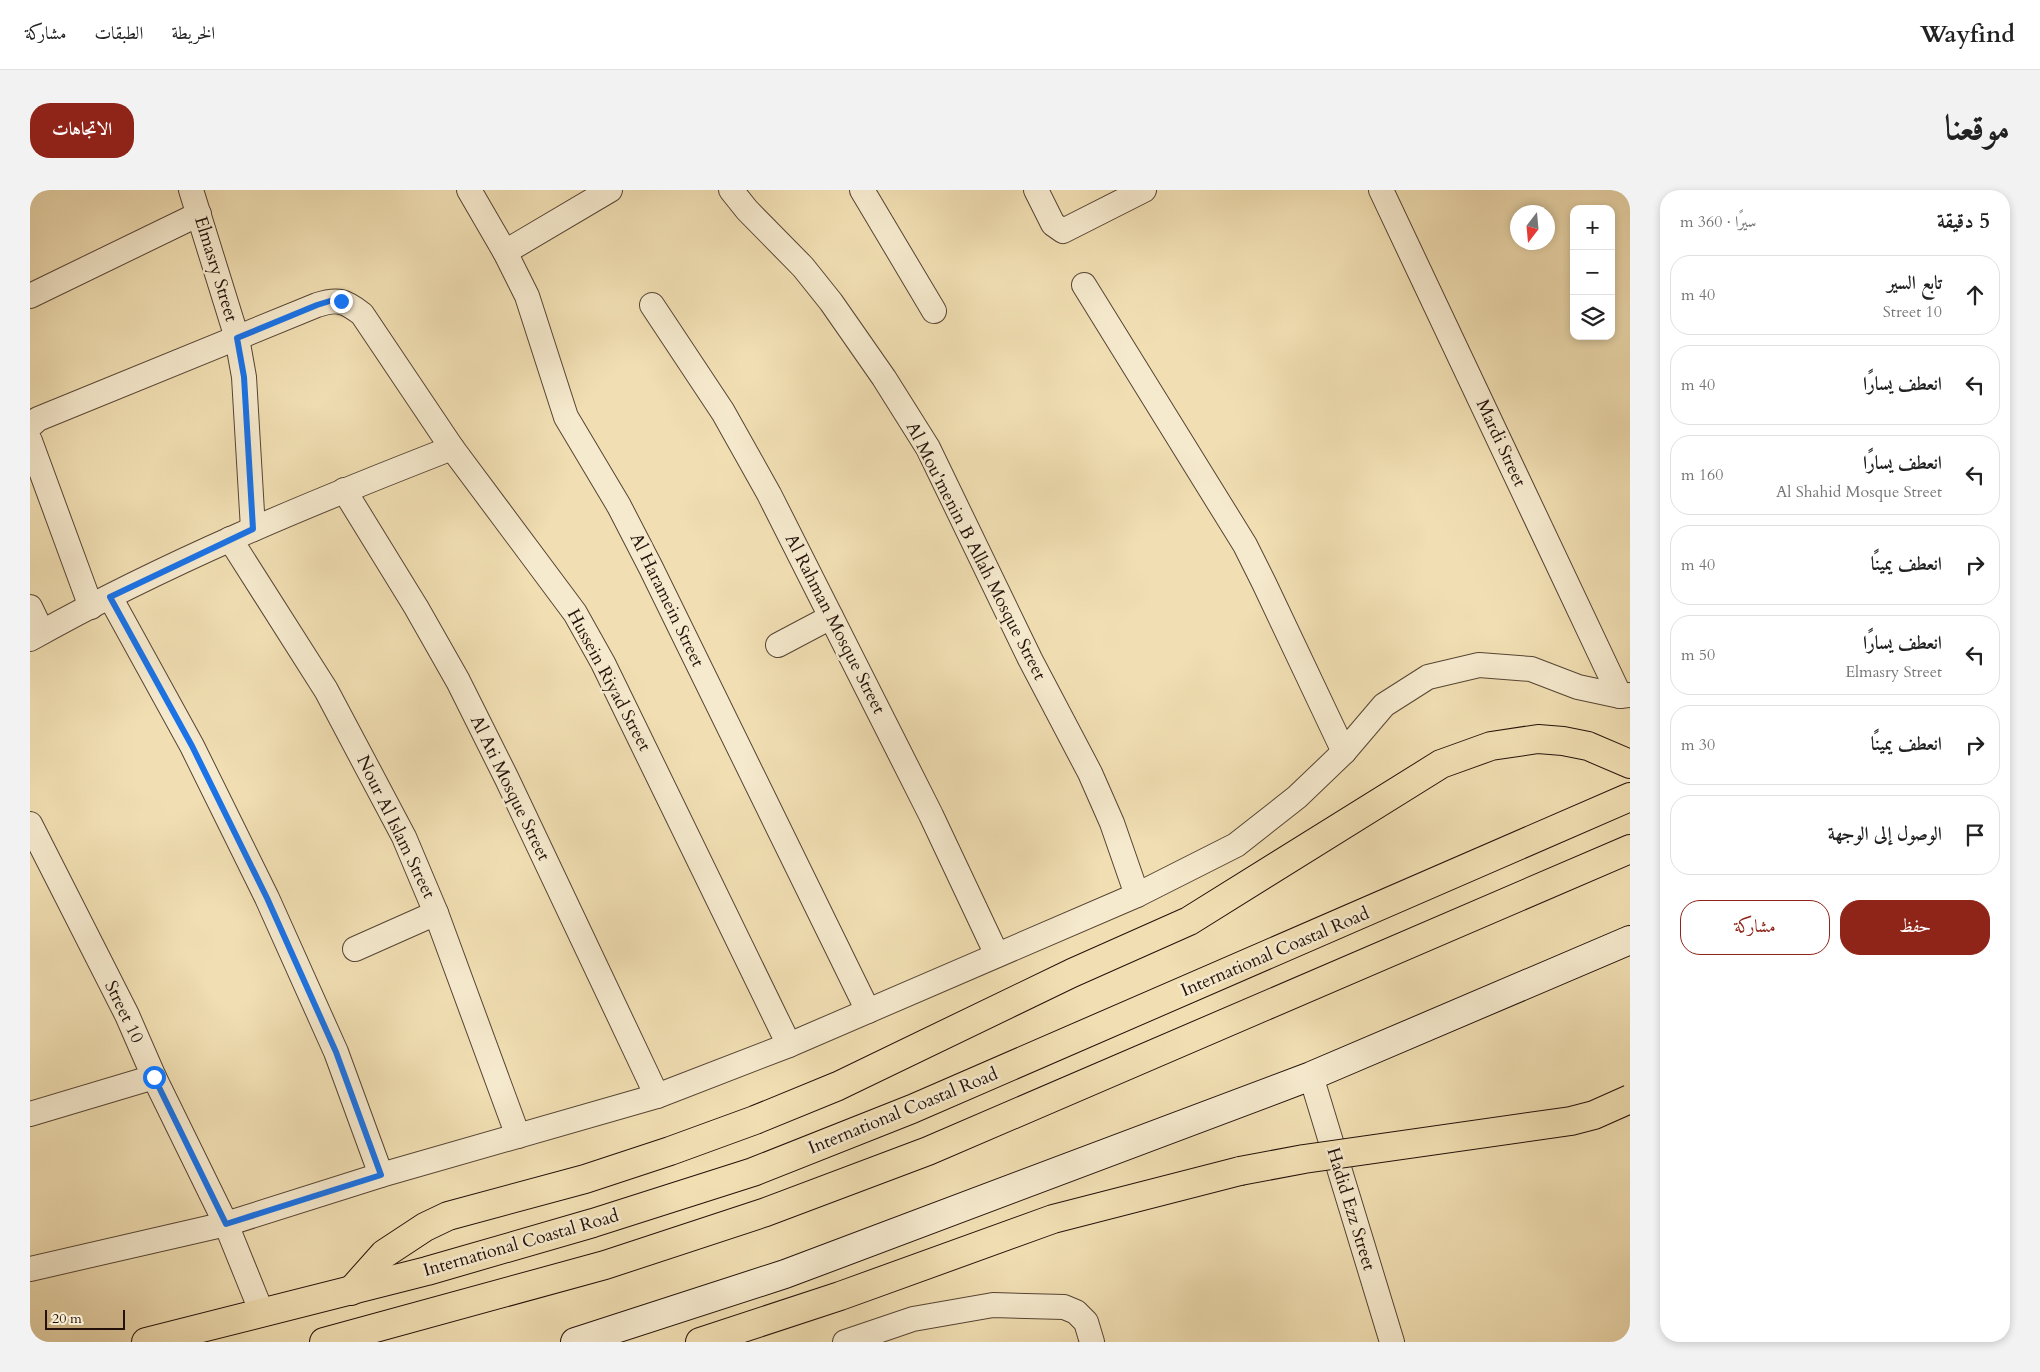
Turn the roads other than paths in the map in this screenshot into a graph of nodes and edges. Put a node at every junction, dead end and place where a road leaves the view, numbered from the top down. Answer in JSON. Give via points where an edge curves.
{"nodes":[{"id":1,"x":191,"y":190,"type":"edge"},
{"id":2,"x":469,"y":190,"type":"edge"},
{"id":3,"x":610,"y":190,"type":"edge"},
{"id":4,"x":730,"y":190,"type":"edge"},
{"id":5,"x":862,"y":190,"type":"edge"},
{"id":6,"x":1036,"y":190,"type":"edge"},
{"id":7,"x":1381,"y":190,"type":"edge"},
{"id":8,"x":1139,"y":191,"type":"edge"},
{"id":9,"x":198,"y":214,"type":"junction"},
{"id":10,"x":505,"y":252,"type":"junction"},
{"id":11,"x":1084,"y":285,"type":"dead end"},
{"id":12,"x":30,"y":296,"type":"edge"},
{"id":13,"x":652,"y":305,"type":"dead end"},
{"id":14,"x":934,"y":310,"type":"dead end"},
{"id":15,"x":237,"y":338,"type":"junction"},
{"id":16,"x":30,"y":426,"type":"edge"},
{"id":17,"x":30,"y":441,"type":"edge"},
{"id":18,"x":452,"y":448,"type":"junction"},
{"id":19,"x":344,"y":490,"type":"junction"},
{"id":20,"x":253,"y":529,"type":"junction"},
{"id":21,"x":230,"y":538,"type":"junction"},
{"id":22,"x":100,"y":602,"type":"junction"},
{"id":23,"x":30,"y":607,"type":"edge"},
{"id":24,"x":831,"y":617,"type":"junction"},
{"id":25,"x":36,"y":636,"type":"edge"},
{"id":26,"x":778,"y":645,"type":"dead end"},
{"id":27,"x":1625,"y":695,"type":"edge"},
{"id":28,"x":1344,"y":752,"type":"junction"},
{"id":29,"x":1630,"y":764,"type":"edge"},
{"id":30,"x":1630,"y":797,"type":"edge"},
{"id":31,"x":30,"y":824,"type":"edge"},
{"id":32,"x":1630,"y":849,"type":"edge"},
{"id":33,"x":1137,"y":895,"type":"junction"},
{"id":34,"x":436,"y":913,"type":"junction"},
{"id":35,"x":1630,"y":940,"type":"edge"},
{"id":36,"x":355,"y":949,"type":"dead end"},
{"id":37,"x":997,"y":955,"type":"junction"},
{"id":38,"x":868,"y":1011,"type":"junction"},
{"id":39,"x":790,"y":1045,"type":"junction"},
{"id":40,"x":1311,"y":1076,"type":"junction"},
{"id":41,"x":154,"y":1077,"type":"junction"},
{"id":42,"x":657,"y":1096,"type":"junction"},
{"id":43,"x":1630,"y":1099,"type":"edge"},
{"id":44,"x":30,"y":1114,"type":"edge"},
{"id":45,"x":518,"y":1136,"type":"junction"},
{"id":46,"x":381,"y":1175,"type":"junction"},
{"id":47,"x":226,"y":1224,"type":"junction"},
{"id":48,"x":30,"y":1269,"type":"edge"},
{"id":49,"x":351,"y":1291,"type":"junction"},
{"id":50,"x":262,"y":1313,"type":"junction"},
{"id":51,"x":146,"y":1342,"type":"edge"},
{"id":52,"x":324,"y":1342,"type":"edge"},
{"id":53,"x":574,"y":1342,"type":"edge"},
{"id":54,"x":700,"y":1342,"type":"edge"},
{"id":55,"x":845,"y":1342,"type":"edge"},
{"id":56,"x":1092,"y":1342,"type":"edge"},
{"id":57,"x":1392,"y":1342,"type":"edge"}],
"edges":[{"from":1,"to":9,"type":"street","name":"Elmasry Street"},
{"from":2,"to":10,"type":"street","name":"Al Haramein Street"},
{"from":3,"to":10,"type":"street"},
{"from":4,"to":33,"type":"street","name":"Al Mou'menin B Allah Mosque Street","via":[[803,267],[831,302],[928,448],[1030,659],[1090,773],[1112,823]]},
{"from":5,"to":14,"type":"street"},
{"from":6,"to":8,"type":"street","via":[[1053,224],[1063,230]]},
{"from":7,"to":27,"type":"street","name":"Mardi Street"},
{"from":9,"to":12,"type":"street"},
{"from":9,"to":15,"type":"street","name":"Elmasry Street"},
{"from":10,"to":38,"type":"street","name":"Al Haramein Street","via":[[526,296],[566,417],[619,506],[651,568]]},
{"from":11,"to":28,"type":"street","via":[[1245,545]]},
{"from":13,"to":24,"type":"street","name":"Al Rahman Mosque Street","via":[[723,412]]},
{"from":15,"to":16,"type":"street","via":[[38,419]]},
{"from":15,"to":18,"type":"street","name":"Hussein Riyad Street","via":[[330,301],[352,306],[362,314]]},
{"from":15,"to":20,"type":"street","name":"Elmasry Street","via":[[244,377]]},
{"from":17,"to":22,"type":"street"},
{"from":18,"to":19,"type":"street"},
{"from":18,"to":39,"type":"street","name":"Hussein Riyad Street","via":[[575,613],[603,663]]},
{"from":19,"to":20,"type":"street"},
{"from":19,"to":42,"type":"street","name":"Al Ati Mosque Street","via":[[458,681]]},
{"from":20,"to":21,"type":"street"},
{"from":21,"to":22,"type":"street"},
{"from":21,"to":34,"type":"street","name":"Nour Al Islam Street","via":[[350,733],[404,837]]},
{"from":22,"to":25,"type":"street"},
{"from":22,"to":46,"type":"street","via":[[192,746],[267,898],[336,1052]]},
{"from":23,"to":25,"type":"street"},
{"from":24,"to":26,"type":"street"},
{"from":24,"to":37,"type":"street","name":"Al Rahman Mosque Street"},
{"from":27,"to":28,"type":"street","via":[[1578,687],[1531,669],[1479,665],[1428,677],[1384,705]]},
{"from":28,"to":33,"type":"street","via":[[1297,798],[1236,845]]},
{"from":29,"to":49,"type":"highway","via":[[1588,746],[1555,740],[1514,742],[1468,753],[1441,764],[1189,921],[838,1086],[755,1120],[584,1179],[448,1216],[390,1250]]},
{"from":30,"to":49,"type":"highway","name":"International Coastal Road","via":[[912,1109],[753,1172],[584,1226]]},
{"from":31,"to":41,"type":"street","name":"Street 10","via":[[127,1015]]},
{"from":32,"to":52,"type":"highway","via":[[928,1151],[766,1212],[605,1265]]},
{"from":33,"to":37,"type":"street"},
{"from":34,"to":36,"type":"street"},
{"from":34,"to":45,"type":"street","name":"Nour Al Islam Street"},
{"from":35,"to":40,"type":"street"},
{"from":37,"to":38,"type":"street"},
{"from":38,"to":39,"type":"street"},
{"from":39,"to":42,"type":"street"},
{"from":40,"to":53,"type":"street","via":[[785,1274]]},
{"from":40,"to":57,"type":"street","name":"Hadid Ezz Street"},
{"from":41,"to":44,"type":"street"},
{"from":41,"to":47,"type":"street","name":"Street 10"},
{"from":42,"to":45,"type":"street"},
{"from":43,"to":54,"type":"highway","bridge":true,"via":[[1571,1121],[1240,1171],[1053,1219],[840,1296]]},
{"from":45,"to":46,"type":"street"},
{"from":46,"to":47,"type":"street"},
{"from":47,"to":48,"type":"street"},
{"from":47,"to":50,"type":"street","name":"Street 10"},
{"from":49,"to":50,"type":"highway","name":"International Coastal Road"},
{"from":50,"to":51,"type":"highway","name":"International Coastal Road"},
{"from":55,"to":56,"type":"street","via":[[913,1319],[993,1305],[1064,1307],[1076,1312],[1086,1322]]}]}
